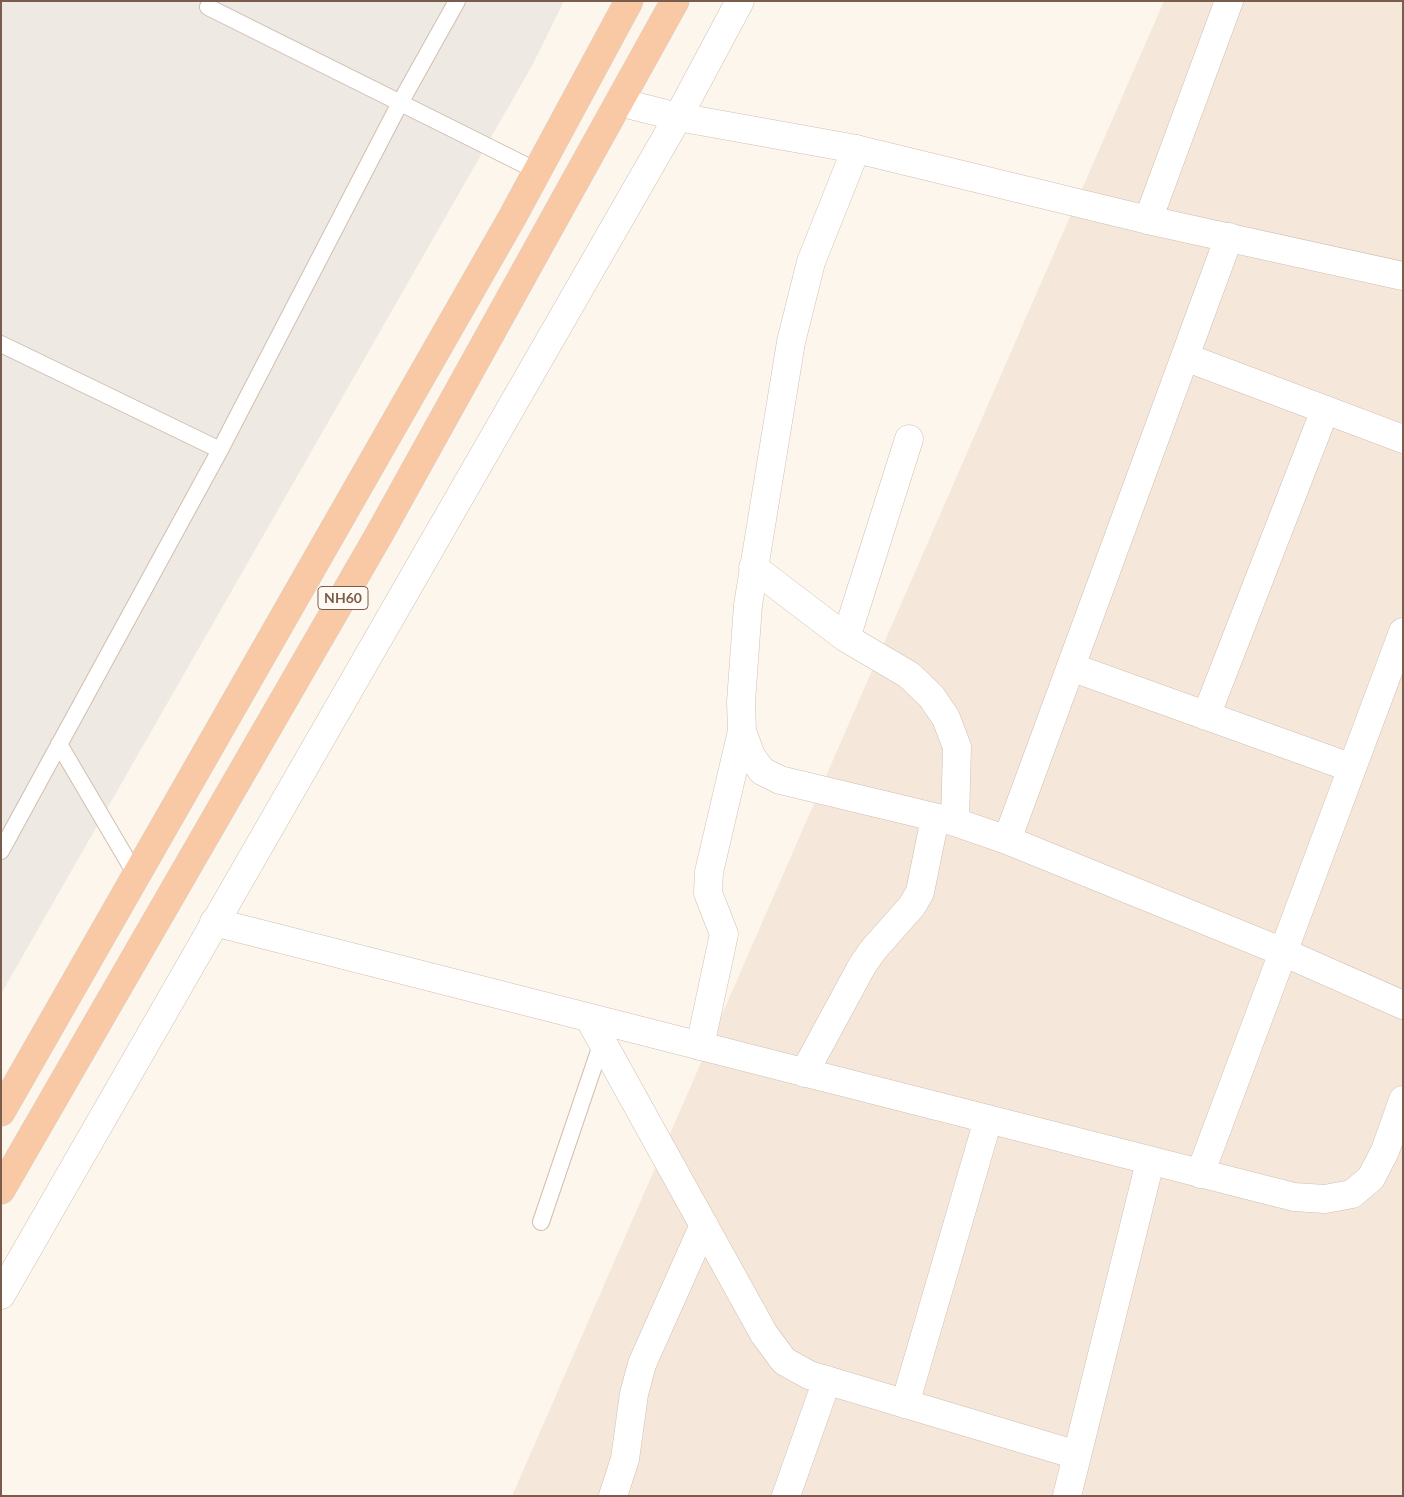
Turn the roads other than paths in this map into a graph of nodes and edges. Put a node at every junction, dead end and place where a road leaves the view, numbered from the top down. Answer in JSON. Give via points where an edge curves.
{"nodes":[{"id":1,"x":457,"y":1,"type":"edge"},
{"id":2,"x":629,"y":1,"type":"edge"},
{"id":3,"x":675,"y":1,"type":"edge"},
{"id":4,"x":740,"y":1,"type":"edge"},
{"id":5,"x":1229,"y":1,"type":"edge"},
{"id":6,"x":208,"y":7,"type":"dead end"},
{"id":7,"x":618,"y":102,"type":"junction"},
{"id":8,"x":400,"y":103,"type":"junction"},
{"id":9,"x":678,"y":117,"type":"junction"},
{"id":10,"x":856,"y":149,"type":"junction"},
{"id":11,"x":537,"y":171,"type":"junction"},
{"id":12,"x":1148,"y":220,"type":"junction"},
{"id":13,"x":1229,"y":238,"type":"junction"},
{"id":14,"x":1403,"y":276,"type":"edge"},
{"id":15,"x":1,"y":344,"type":"edge"},
{"id":16,"x":1185,"y":357,"type":"junction"},
{"id":17,"x":1325,"y":410,"type":"junction"},
{"id":18,"x":909,"y":439,"type":"dead end"},
{"id":19,"x":1403,"y":439,"type":"edge"},
{"id":20,"x":220,"y":450,"type":"junction"},
{"id":21,"x":754,"y":567,"type":"junction"},
{"id":22,"x":1403,"y":632,"type":"edge"},
{"id":23,"x":846,"y":638,"type":"junction"},
{"id":24,"x":1071,"y":667,"type":"junction"},
{"id":25,"x":1206,"y":716,"type":"junction"},
{"id":26,"x":742,"y":730,"type":"junction"},
{"id":27,"x":59,"y":744,"type":"junction"},
{"id":28,"x":1352,"y":768,"type":"junction"},
{"id":29,"x":945,"y":820,"type":"junction"},
{"id":30,"x":1007,"y":840,"type":"junction"},
{"id":31,"x":1,"y":850,"type":"edge"},
{"id":32,"x":136,"y":875,"type":"junction"},
{"id":33,"x":214,"y":922,"type":"junction"},
{"id":34,"x":1283,"y":952,"type":"junction"},
{"id":35,"x":1403,"y":1005,"type":"edge"},
{"id":36,"x":589,"y":1018,"type":"junction"},
{"id":37,"x":602,"y":1042,"type":"junction"},
{"id":38,"x":700,"y":1046,"type":"junction"},
{"id":39,"x":804,"y":1073,"type":"junction"},
{"id":40,"x":1403,"y":1100,"type":"edge"},
{"id":41,"x":1,"y":1112,"type":"edge"},
{"id":42,"x":988,"y":1120,"type":"junction"},
{"id":43,"x":1150,"y":1162,"type":"junction"},
{"id":44,"x":1200,"y":1174,"type":"junction"},
{"id":45,"x":1,"y":1190,"type":"edge"},
{"id":46,"x":542,"y":1222,"type":"dead end"},
{"id":47,"x":704,"y":1225,"type":"junction"},
{"id":48,"x":1,"y":1296,"type":"edge"},
{"id":49,"x":827,"y":1380,"type":"junction"},
{"id":50,"x":905,"y":1404,"type":"junction"},
{"id":51,"x":1077,"y":1455,"type":"junction"},
{"id":52,"x":613,"y":1496,"type":"edge"},
{"id":53,"x":786,"y":1496,"type":"edge"},
{"id":54,"x":1066,"y":1496,"type":"edge"}],
"edges":[{"from":1,"to":8,"type":"lane"},
{"from":2,"to":11,"type":"highway","number":"NH60"},
{"from":3,"to":7,"type":"highway","number":"NH60"},
{"from":4,"to":9,"type":"street"},
{"from":5,"to":12,"type":"street"},
{"from":6,"to":8,"type":"lane"},
{"from":7,"to":9,"type":"street"},
{"from":7,"to":45,"type":"highway","number":"NH60","via":[[380,533]]},
{"from":8,"to":11,"type":"lane"},
{"from":8,"to":20,"type":"lane"},
{"from":9,"to":10,"type":"street"},
{"from":9,"to":33,"type":"street"},
{"from":10,"to":12,"type":"street"},
{"from":10,"to":21,"type":"street","via":[[805,283],[791,342]]},
{"from":11,"to":32,"type":"highway","number":"NH60"},
{"from":12,"to":13,"type":"street"},
{"from":13,"to":14,"type":"street"},
{"from":13,"to":16,"type":"street"},
{"from":15,"to":20,"type":"lane"},
{"from":16,"to":17,"type":"street"},
{"from":16,"to":24,"type":"street"},
{"from":17,"to":19,"type":"street"},
{"from":17,"to":25,"type":"street"},
{"from":18,"to":23,"type":"street"},
{"from":20,"to":27,"type":"lane"},
{"from":21,"to":23,"type":"street"},
{"from":21,"to":26,"type":"street","via":[[748,605]]},
{"from":22,"to":28,"type":"street"},
{"from":23,"to":29,"type":"street","via":[[909,676],[931,696],[946,718],[957,747]]},
{"from":24,"to":25,"type":"street"},
{"from":24,"to":30,"type":"street"},
{"from":25,"to":28,"type":"street"},
{"from":26,"to":29,"type":"street","via":[[751,756],[762,771],[780,780]]},
{"from":26,"to":38,"type":"street","via":[[709,872],[708,893],[724,934]]},
{"from":27,"to":31,"type":"lane"},
{"from":27,"to":32,"type":"lane"},
{"from":28,"to":34,"type":"street"},
{"from":29,"to":30,"type":"street"},
{"from":29,"to":39,"type":"street","via":[[920,892],[862,966]]},
{"from":30,"to":34,"type":"street"},
{"from":32,"to":41,"type":"highway","number":"NH60"},
{"from":33,"to":36,"type":"street"},
{"from":33,"to":48,"type":"street"},
{"from":34,"to":35,"type":"street"},
{"from":34,"to":44,"type":"street"},
{"from":36,"to":37,"type":"street"},
{"from":36,"to":38,"type":"street"},
{"from":37,"to":46,"type":"lane"},
{"from":37,"to":47,"type":"street"},
{"from":38,"to":39,"type":"street"},
{"from":39,"to":42,"type":"street"},
{"from":40,"to":44,"type":"street","via":[[1371,1178],[1352,1194],[1325,1199],[1294,1197]]},
{"from":42,"to":43,"type":"street"},
{"from":42,"to":50,"type":"street"},
{"from":43,"to":44,"type":"street"},
{"from":43,"to":51,"type":"street"},
{"from":47,"to":49,"type":"street","via":[[772,1348],[796,1369]]},
{"from":47,"to":52,"type":"street","via":[[642,1364],[634,1394],[625,1458]]},
{"from":49,"to":50,"type":"street"},
{"from":49,"to":53,"type":"street"},
{"from":50,"to":51,"type":"street"},
{"from":51,"to":54,"type":"street"}]}
